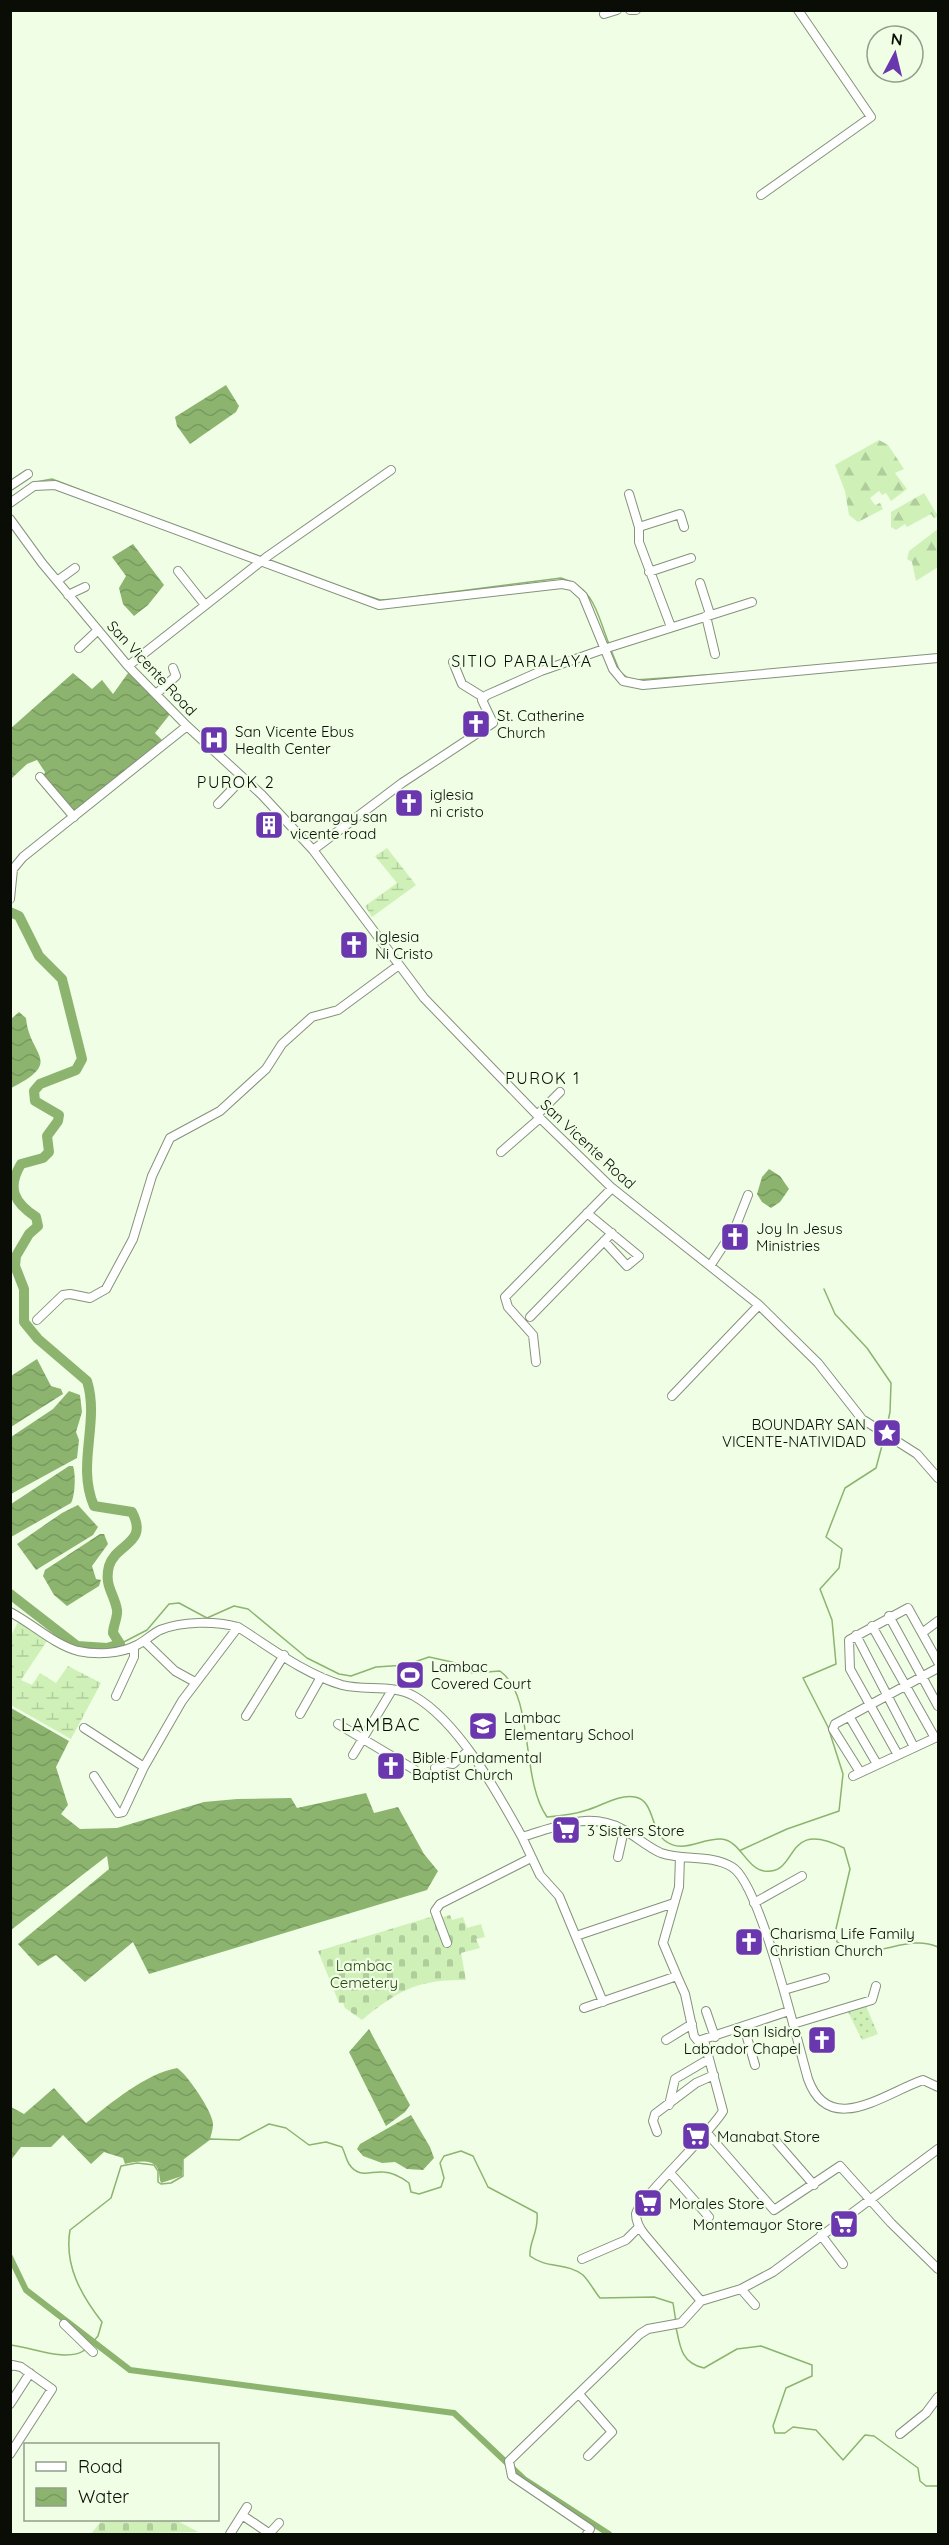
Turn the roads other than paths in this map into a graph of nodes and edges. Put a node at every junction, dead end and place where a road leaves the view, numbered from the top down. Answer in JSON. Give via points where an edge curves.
{"nodes":[{"id":1,"x":616,"y":10,"type":"edge"},
{"id":2,"x":630,"y":10,"type":"edge"},
{"id":3,"x":636,"y":10,"type":"edge"},
{"id":4,"x":798,"y":10,"type":"edge"},
{"id":5,"x":604,"y":14,"type":"dead end"},
{"id":6,"x":761,"y":195,"type":"dead end"},
{"id":7,"x":391,"y":470,"type":"dead end"},
{"id":8,"x":28,"y":474,"type":"dead end"},
{"id":9,"x":10,"y":486,"type":"edge"},
{"id":10,"x":628,"y":494,"type":"dead end"},
{"id":11,"x":10,"y":503,"type":"edge"},
{"id":12,"x":10,"y":519,"type":"edge"},
{"id":13,"x":684,"y":526,"type":"dead end"},
{"id":14,"x":639,"y":527,"type":"junction"},
{"id":15,"x":691,"y":558,"type":"dead end"},
{"id":16,"x":261,"y":563,"type":"junction"},
{"id":17,"x":75,"y":568,"type":"dead end"},
{"id":18,"x":178,"y":571,"type":"dead end"},
{"id":19,"x":649,"y":572,"type":"junction"},
{"id":20,"x":57,"y":581,"type":"junction"},
{"id":21,"x":700,"y":583,"type":"dead end"},
{"id":22,"x":85,"y":587,"type":"dead end"},
{"id":23,"x":68,"y":595,"type":"junction"},
{"id":24,"x":752,"y":602,"type":"dead end"},
{"id":25,"x":205,"y":605,"type":"junction"},
{"id":26,"x":708,"y":615,"type":"junction"},
{"id":27,"x":671,"y":627,"type":"junction"},
{"id":28,"x":98,"y":630,"type":"junction"},
{"id":29,"x":79,"y":648,"type":"dead end"},
{"id":30,"x":605,"y":649,"type":"junction"},
{"id":31,"x":715,"y":654,"type":"dead end"},
{"id":32,"x":939,"y":658,"type":"edge"},
{"id":33,"x":453,"y":662,"type":"dead end"},
{"id":34,"x":128,"y":666,"type":"junction"},
{"id":35,"x":173,"y":668,"type":"dead end"},
{"id":36,"x":156,"y":694,"type":"junction"},
{"id":37,"x":483,"y":697,"type":"junction"},
{"id":38,"x":187,"y":726,"type":"junction"},
{"id":39,"x":40,"y":777,"type":"dead end"},
{"id":40,"x":243,"y":778,"type":"junction"},
{"id":41,"x":218,"y":804,"type":"dead end"},
{"id":42,"x":74,"y":817,"type":"junction"},
{"id":43,"x":313,"y":850,"type":"junction"},
{"id":44,"x":10,"y":898,"type":"edge"},
{"id":45,"x":399,"y":965,"type":"junction"},
{"id":46,"x":560,"y":1092,"type":"dead end"},
{"id":47,"x":538,"y":1117,"type":"junction"},
{"id":48,"x":501,"y":1152,"type":"dead end"},
{"id":49,"x":612,"y":1188,"type":"junction"},
{"id":50,"x":748,"y":1195,"type":"dead end"},
{"id":51,"x":587,"y":1213,"type":"junction"},
{"id":52,"x":612,"y":1233,"type":"junction"},
{"id":53,"x":604,"y":1241,"type":"junction"},
{"id":54,"x":710,"y":1266,"type":"junction"},
{"id":55,"x":759,"y":1305,"type":"junction"},
{"id":56,"x":530,"y":1317,"type":"dead end"},
{"id":57,"x":38,"y":1320,"type":"dead end"},
{"id":58,"x":536,"y":1362,"type":"dead end"},
{"id":59,"x":672,"y":1396,"type":"dead end"},
{"id":60,"x":939,"y":1478,"type":"edge"},
{"id":61,"x":10,"y":1612,"type":"edge"},
{"id":62,"x":889,"y":1616,"type":"junction"},
{"id":63,"x":939,"y":1621,"type":"edge"},
{"id":64,"x":238,"y":1626,"type":"junction"},
{"id":65,"x":872,"y":1626,"type":"junction"},
{"id":66,"x":922,"y":1633,"type":"junction"},
{"id":67,"x":856,"y":1635,"type":"junction"},
{"id":68,"x":144,"y":1641,"type":"junction"},
{"id":69,"x":134,"y":1647,"type":"junction"},
{"id":70,"x":284,"y":1655,"type":"junction"},
{"id":71,"x":939,"y":1662,"type":"edge"},
{"id":72,"x":939,"y":1668,"type":"edge"},
{"id":73,"x":321,"y":1677,"type":"junction"},
{"id":74,"x":923,"y":1677,"type":"junction"},
{"id":75,"x":195,"y":1682,"type":"junction"},
{"id":76,"x":905,"y":1687,"type":"junction"},
{"id":77,"x":392,"y":1690,"type":"junction"},
{"id":78,"x":116,"y":1696,"type":"dead end"},
{"id":79,"x":888,"y":1697,"type":"junction"},
{"id":80,"x":869,"y":1706,"type":"junction"},
{"id":81,"x":939,"y":1706,"type":"edge"},
{"id":82,"x":300,"y":1714,"type":"dead end"},
{"id":83,"x":246,"y":1716,"type":"dead end"},
{"id":84,"x":849,"y":1716,"type":"junction"},
{"id":85,"x":338,"y":1724,"type":"dead end"},
{"id":86,"x":84,"y":1728,"type":"dead end"},
{"id":87,"x":937,"y":1737,"type":"edge"},
{"id":88,"x":363,"y":1738,"type":"junction"},
{"id":89,"x":914,"y":1747,"type":"junction"},
{"id":90,"x":468,"y":1751,"type":"junction"},
{"id":91,"x":353,"y":1755,"type":"dead end"},
{"id":92,"x":390,"y":1755,"type":"junction"},
{"id":93,"x":898,"y":1755,"type":"junction"},
{"id":94,"x":877,"y":1764,"type":"junction"},
{"id":95,"x":144,"y":1767,"type":"junction"},
{"id":96,"x":383,"y":1768,"type":"dead end"},
{"id":97,"x":435,"y":1768,"type":"dead end"},
{"id":98,"x":415,"y":1770,"type":"dead end"},
{"id":99,"x":94,"y":1776,"type":"dead end"},
{"id":100,"x":624,"y":1830,"type":"junction"},
{"id":101,"x":522,"y":1837,"type":"junction"},
{"id":102,"x":618,"y":1857,"type":"dead end"},
{"id":103,"x":680,"y":1857,"type":"junction"},
{"id":104,"x":531,"y":1858,"type":"junction"},
{"id":105,"x":802,"y":1876,"type":"dead end"},
{"id":106,"x":674,"y":1903,"type":"junction"},
{"id":107,"x":753,"y":1903,"type":"junction"},
{"id":108,"x":576,"y":1936,"type":"junction"},
{"id":109,"x":447,"y":1944,"type":"dead end"},
{"id":110,"x":677,"y":1976,"type":"junction"},
{"id":111,"x":825,"y":1978,"type":"dead end"},
{"id":112,"x":876,"y":1986,"type":"dead end"},
{"id":113,"x":784,"y":1990,"type":"junction"},
{"id":114,"x":603,"y":2002,"type":"junction"},
{"id":115,"x":584,"y":2008,"type":"dead end"},
{"id":116,"x":706,"y":2011,"type":"dead end"},
{"id":117,"x":789,"y":2011,"type":"junction"},
{"id":118,"x":692,"y":2024,"type":"junction"},
{"id":119,"x":793,"y":2024,"type":"junction"},
{"id":120,"x":744,"y":2027,"type":"junction"},
{"id":121,"x":715,"y":2037,"type":"junction"},
{"id":122,"x":666,"y":2040,"type":"dead end"},
{"id":123,"x":704,"y":2040,"type":"junction"},
{"id":124,"x":709,"y":2059,"type":"junction"},
{"id":125,"x":755,"y":2065,"type":"dead end"},
{"id":126,"x":714,"y":2074,"type":"junction"},
{"id":127,"x":939,"y":2087,"type":"edge"},
{"id":128,"x":669,"y":2105,"type":"junction"},
{"id":129,"x":657,"y":2132,"type":"dead end"},
{"id":130,"x":707,"y":2133,"type":"junction"},
{"id":131,"x":774,"y":2139,"type":"dead end"},
{"id":132,"x":939,"y":2149,"type":"edge"},
{"id":133,"x":671,"y":2174,"type":"junction"},
{"id":134,"x":814,"y":2185,"type":"junction"},
{"id":135,"x":870,"y":2198,"type":"junction"},
{"id":136,"x":709,"y":2217,"type":"dead end"},
{"id":137,"x":639,"y":2227,"type":"junction"},
{"id":138,"x":821,"y":2235,"type":"junction"},
{"id":139,"x":582,"y":2259,"type":"dead end"},
{"id":140,"x":843,"y":2264,"type":"dead end"},
{"id":141,"x":939,"y":2269,"type":"edge"},
{"id":142,"x":741,"y":2289,"type":"junction"},
{"id":143,"x":701,"y":2301,"type":"junction"},
{"id":144,"x":755,"y":2305,"type":"dead end"},
{"id":145,"x":64,"y":2324,"type":"dead end"},
{"id":146,"x":93,"y":2352,"type":"dead end"},
{"id":147,"x":10,"y":2367,"type":"edge"},
{"id":148,"x":30,"y":2373,"type":"junction"},
{"id":149,"x":579,"y":2394,"type":"junction"},
{"id":150,"x":939,"y":2397,"type":"edge"},
{"id":151,"x":10,"y":2404,"type":"edge"},
{"id":152,"x":900,"y":2434,"type":"dead end"},
{"id":153,"x":10,"y":2454,"type":"edge"},
{"id":154,"x":588,"y":2456,"type":"dead end"},
{"id":155,"x":247,"y":2507,"type":"dead end"},
{"id":156,"x":242,"y":2515,"type":"junction"},
{"id":157,"x":279,"y":2523,"type":"dead end"},
{"id":158,"x":589,"y":2532,"type":"edge"},
{"id":159,"x":269,"y":2534,"type":"edge"},
{"id":160,"x":230,"y":2535,"type":"edge"},
{"id":161,"x":598,"y":2535,"type":"edge"}],
"edges":[{"from":1,"to":5,"type":"street"},
{"from":2,"to":3,"type":"street"},
{"from":4,"to":6,"type":"street","via":[[871,117]]},
{"from":7,"to":16,"type":"street"},
{"from":8,"to":9,"type":"street"},
{"from":10,"to":14,"type":"street"},
{"from":11,"to":16,"type":"street","via":[[34,486],[55,484]]},
{"from":12,"to":20,"type":"street","name":"San Vicente Road"},
{"from":13,"to":14,"type":"street","via":[[680,514]]},
{"from":14,"to":19,"type":"street","via":[[639,542]]},
{"from":15,"to":19,"type":"street"},
{"from":16,"to":25,"type":"street"},
{"from":16,"to":30,"type":"street","via":[[379,605],[572,586],[583,596]]},
{"from":17,"to":20,"type":"street"},
{"from":18,"to":25,"type":"street"},
{"from":19,"to":27,"type":"street"},
{"from":20,"to":23,"type":"street","name":"San Vicente Road"},
{"from":21,"to":26,"type":"street"},
{"from":22,"to":23,"type":"street"},
{"from":23,"to":28,"type":"street","name":"San Vicente Road"},
{"from":24,"to":26,"type":"street"},
{"from":25,"to":34,"type":"street"},
{"from":26,"to":27,"type":"street"},
{"from":26,"to":31,"type":"street"},
{"from":27,"to":30,"type":"street"},
{"from":28,"to":29,"type":"street"},
{"from":28,"to":34,"type":"street","name":"San Vicente Road"},
{"from":30,"to":32,"type":"street","via":[[623,681],[643,685]]},
{"from":30,"to":37,"type":"street"},
{"from":33,"to":37,"type":"street","via":[[462,684]]},
{"from":34,"to":36,"type":"street","name":"San Vicente Road"},
{"from":35,"to":36,"type":"street","via":[[176,676]]},
{"from":36,"to":38,"type":"street","name":"San Vicente Road"},
{"from":37,"to":43,"type":"street","via":[[493,723],[402,783]]},
{"from":38,"to":40,"type":"street","name":"San Vicente Road"},
{"from":38,"to":42,"type":"street"},
{"from":39,"to":42,"type":"street"},
{"from":40,"to":41,"type":"street"},
{"from":40,"to":43,"type":"street","name":"San Vicente Road"},
{"from":42,"to":44,"type":"street","via":[[15,865]]},
{"from":43,"to":45,"type":"street","name":"San Vicente Road"},
{"from":45,"to":47,"type":"street","name":"San Vicente Road","via":[[424,998]]},
{"from":45,"to":57,"type":"street","via":[[338,1010],[312,1017],[282,1044],[267,1069],[220,1111],[170,1138],[152,1176],[133,1239],[106,1289],[90,1298],[63,1295]]},
{"from":46,"to":47,"type":"street"},
{"from":47,"to":48,"type":"street"},
{"from":47,"to":49,"type":"street","name":"San Vicente Road"},
{"from":49,"to":51,"type":"street"},
{"from":49,"to":54,"type":"street","name":"San Vicente Road"},
{"from":50,"to":54,"type":"street","via":[[735,1228]]},
{"from":51,"to":52,"type":"street"},
{"from":51,"to":58,"type":"street","via":[[505,1297],[508,1307],[533,1335]]},
{"from":52,"to":53,"type":"street"},
{"from":52,"to":53,"type":"street","via":[[639,1256],[627,1266]]},
{"from":53,"to":56,"type":"street"},
{"from":54,"to":55,"type":"street","name":"San Vicente Road"},
{"from":55,"to":59,"type":"street"},
{"from":55,"to":60,"type":"street","name":"San Vicente Road","via":[[818,1363],[862,1419],[917,1454]]},
{"from":61,"to":69,"type":"street","via":[[64,1647],[81,1652],[104,1653]]},
{"from":62,"to":65,"type":"street"},
{"from":62,"to":66,"type":"street","via":[[908,1608]]},
{"from":62,"to":74,"type":"street"},
{"from":63,"to":66,"type":"street"},
{"from":64,"to":68,"type":"street","via":[[173,1626]]},
{"from":64,"to":70,"type":"street"},
{"from":64,"to":75,"type":"street"},
{"from":65,"to":67,"type":"street"},
{"from":65,"to":76,"type":"street"},
{"from":66,"to":71,"type":"street"},
{"from":67,"to":79,"type":"street"},
{"from":67,"to":80,"type":"street","via":[[848,1642],[848,1659]]},
{"from":68,"to":69,"type":"street"},
{"from":68,"to":75,"type":"street","via":[[176,1671]]},
{"from":69,"to":78,"type":"street","via":[[134,1656]]},
{"from":70,"to":73,"type":"street"},
{"from":70,"to":83,"type":"street"},
{"from":72,"to":74,"type":"street"},
{"from":73,"to":77,"type":"street","via":[[354,1688]]},
{"from":73,"to":82,"type":"street"},
{"from":74,"to":76,"type":"street"},
{"from":74,"to":81,"type":"street"},
{"from":75,"to":95,"type":"street"},
{"from":76,"to":79,"type":"street"},
{"from":76,"to":87,"type":"street"},
{"from":77,"to":88,"type":"street"},
{"from":77,"to":90,"type":"street","via":[[414,1696],[437,1714]]},
{"from":79,"to":80,"type":"street"},
{"from":79,"to":89,"type":"street"},
{"from":80,"to":84,"type":"street"},
{"from":80,"to":93,"type":"street"},
{"from":84,"to":94,"type":"street"},
{"from":84,"to":94,"type":"street","via":[[833,1727],[856,1774]]},
{"from":85,"to":88,"type":"street"},
{"from":86,"to":95,"type":"street"},
{"from":87,"to":89,"type":"street"},
{"from":88,"to":91,"type":"street"},
{"from":88,"to":92,"type":"street"},
{"from":89,"to":93,"type":"street"},
{"from":90,"to":97,"type":"street","via":[[453,1764],[447,1762]]},
{"from":90,"to":101,"type":"street","via":[[491,1781]]},
{"from":92,"to":96,"type":"street"},
{"from":92,"to":98,"type":"street"},
{"from":93,"to":94,"type":"street"},
{"from":95,"to":99,"type":"street","via":[[125,1810],[120,1813]]},
{"from":100,"to":101,"type":"street","via":[[609,1822],[584,1820]]},
{"from":100,"to":102,"type":"street"},
{"from":100,"to":103,"type":"street","via":[[658,1852]]},
{"from":101,"to":104,"type":"street"},
{"from":103,"to":106,"type":"street"},
{"from":103,"to":107,"type":"street","via":[[721,1862],[737,1870]]},
{"from":104,"to":108,"type":"street","via":[[559,1896]]},
{"from":104,"to":109,"type":"street","via":[[440,1904],[435,1911]]},
{"from":105,"to":107,"type":"street"},
{"from":106,"to":108,"type":"street"},
{"from":106,"to":110,"type":"street","via":[[663,1943]]},
{"from":107,"to":113,"type":"street"},
{"from":108,"to":114,"type":"street"},
{"from":110,"to":114,"type":"street"},
{"from":110,"to":118,"type":"street"},
{"from":111,"to":113,"type":"street"},
{"from":112,"to":119,"type":"street","via":[[872,2000]]},
{"from":113,"to":117,"type":"street"},
{"from":114,"to":115,"type":"street"},
{"from":116,"to":121,"type":"street"},
{"from":117,"to":119,"type":"street"},
{"from":117,"to":120,"type":"street"},
{"from":118,"to":122,"type":"street"},
{"from":118,"to":123,"type":"street","via":[[696,2040]]},
{"from":119,"to":127,"type":"street","via":[[813,2093],[825,2104],[855,2109],[923,2080]]},
{"from":120,"to":121,"type":"street"},
{"from":120,"to":125,"type":"street"},
{"from":121,"to":123,"type":"street"},
{"from":123,"to":124,"type":"street"},
{"from":124,"to":126,"type":"street"},
{"from":124,"to":128,"type":"street","via":[[675,2079]]},
{"from":126,"to":128,"type":"street"},
{"from":126,"to":130,"type":"street","via":[[723,2111]]},
{"from":128,"to":129,"type":"street","via":[[653,2118]]},
{"from":130,"to":133,"type":"street"},
{"from":130,"to":134,"type":"street","via":[[774,2211]]},
{"from":131,"to":134,"type":"street"},
{"from":132,"to":135,"type":"street"},
{"from":133,"to":136,"type":"street"},
{"from":133,"to":137,"type":"street","via":[[640,2204],[636,2214]]},
{"from":134,"to":135,"type":"street","via":[[840,2166]]},
{"from":135,"to":138,"type":"street"},
{"from":135,"to":141,"type":"street"},
{"from":137,"to":139,"type":"street","via":[[626,2240]]},
{"from":137,"to":143,"type":"street"},
{"from":138,"to":140,"type":"street"},
{"from":138,"to":142,"type":"street","via":[[773,2272]]},
{"from":142,"to":143,"type":"street"},
{"from":142,"to":144,"type":"street"},
{"from":143,"to":149,"type":"street","via":[[681,2323],[640,2334]]},
{"from":145,"to":146,"type":"street"},
{"from":147,"to":148,"type":"street","via":[[21,2367]]},
{"from":148,"to":151,"type":"street"},
{"from":148,"to":153,"type":"street","via":[[52,2389]]},
{"from":149,"to":154,"type":"street","via":[[612,2432]]},
{"from":149,"to":158,"type":"street","via":[[509,2464],[512,2476],[519,2482]]},
{"from":150,"to":152,"type":"street"},
{"from":155,"to":156,"type":"street"},
{"from":156,"to":159,"type":"street"},
{"from":156,"to":160,"type":"street"},
{"from":157,"to":159,"type":"street"},
{"from":158,"to":161,"type":"street"}]}
